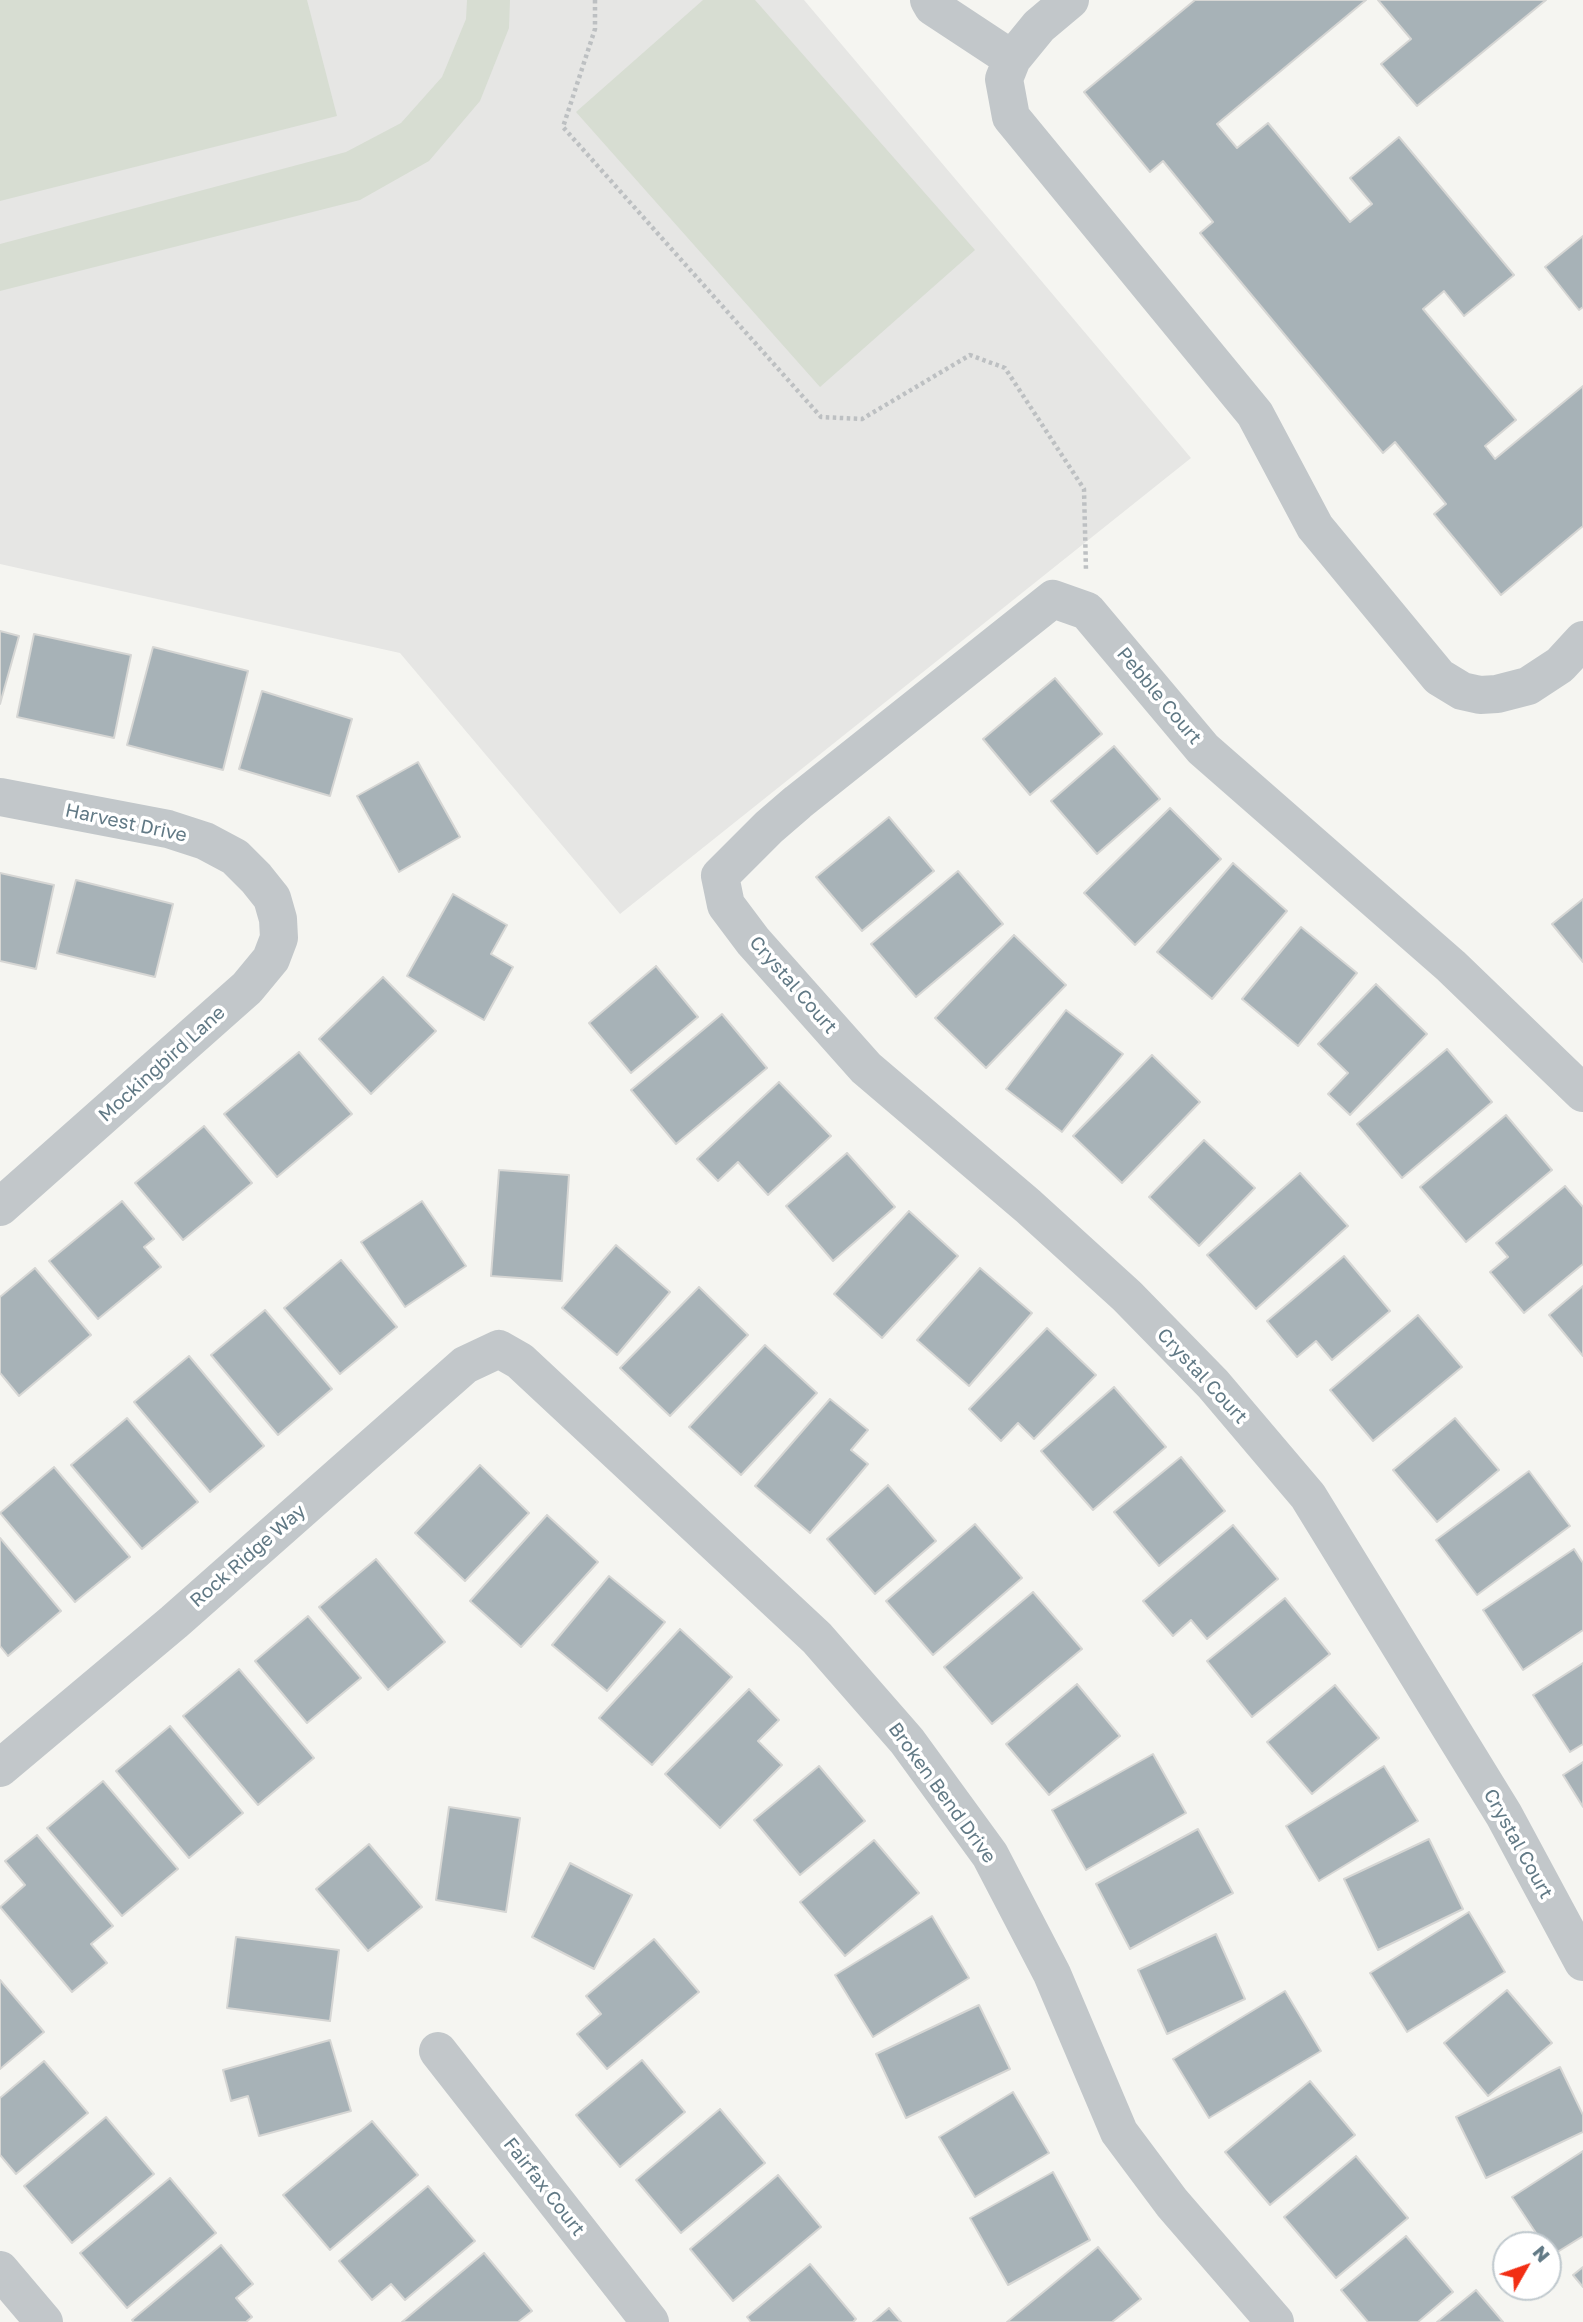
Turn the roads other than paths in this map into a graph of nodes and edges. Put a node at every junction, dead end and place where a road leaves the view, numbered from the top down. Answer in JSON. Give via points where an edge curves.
{"nodes":[{"id":1,"x":929,"y":0,"type":"edge"},
{"id":2,"x":1070,"y":0,"type":"edge"},
{"id":3,"x":1012,"y":59,"type":"junction"},
{"id":4,"x":1583,"y":640,"type":"edge"},
{"id":5,"x":0,"y":797,"type":"edge"},
{"id":6,"x":720,"y":876,"type":"joint"},
{"id":7,"x":272,"y":898,"type":"joint"},
{"id":8,"x":1583,"y":1093,"type":"edge"},
{"id":9,"x":0,"y":1207,"type":"edge"},
{"id":10,"x":499,"y":1349,"type":"joint"},
{"id":11,"x":0,"y":1768,"type":"edge"},
{"id":12,"x":1583,"y":1962,"type":"edge"},
{"id":13,"x":438,"y":2052,"type":"dead end"},
{"id":14,"x":0,"y":2270,"type":"edge"},
{"id":15,"x":44,"y":2322,"type":"edge"},
{"id":16,"x":650,"y":2322,"type":"edge"},
{"id":17,"x":1275,"y":2322,"type":"edge"}],
"edges":[{"from":1,"to":3,"type":"street"},
{"from":2,"to":3,"type":"street","via":[[1039,26]]},
{"from":3,"to":4,"type":"street","via":[[1004,79],[1010,117],[1241,396],[1261,423],[1315,527],[1439,677],[1462,691],[1497,694],[1528,686],[1560,665]]},
{"from":5,"to":7,"type":"street","name":"Harvest Drive","via":[[168,829],[205,841],[234,857]]},
{"from":6,"to":8,"type":"street","name":"Pebble Court","via":[[788,811],[1053,599],[1087,611],[1203,749],[1451,967]]},
{"from":6,"to":12,"type":"street","name":"Crystal Court","via":[[726,905],[866,1068],[1127,1296],[1213,1384],[1308,1496],[1504,1815]]},
{"from":7,"to":9,"type":"street","name":"Mockingbird Lane","via":[[279,938],[271,959],[247,988]]},
{"from":10,"to":11,"type":"street","name":"Rock Ridge Way","via":[[465,1365],[174,1622]]},
{"from":10,"to":17,"type":"street","name":"Broken Bend Drive","via":[[520,1361],[817,1638],[907,1741],[990,1856],[1052,1974],[1119,2132],[1172,2203]]},
{"from":13,"to":16,"type":"street","name":"Fairfax Court"},
{"from":14,"to":15,"type":"street"}]}
